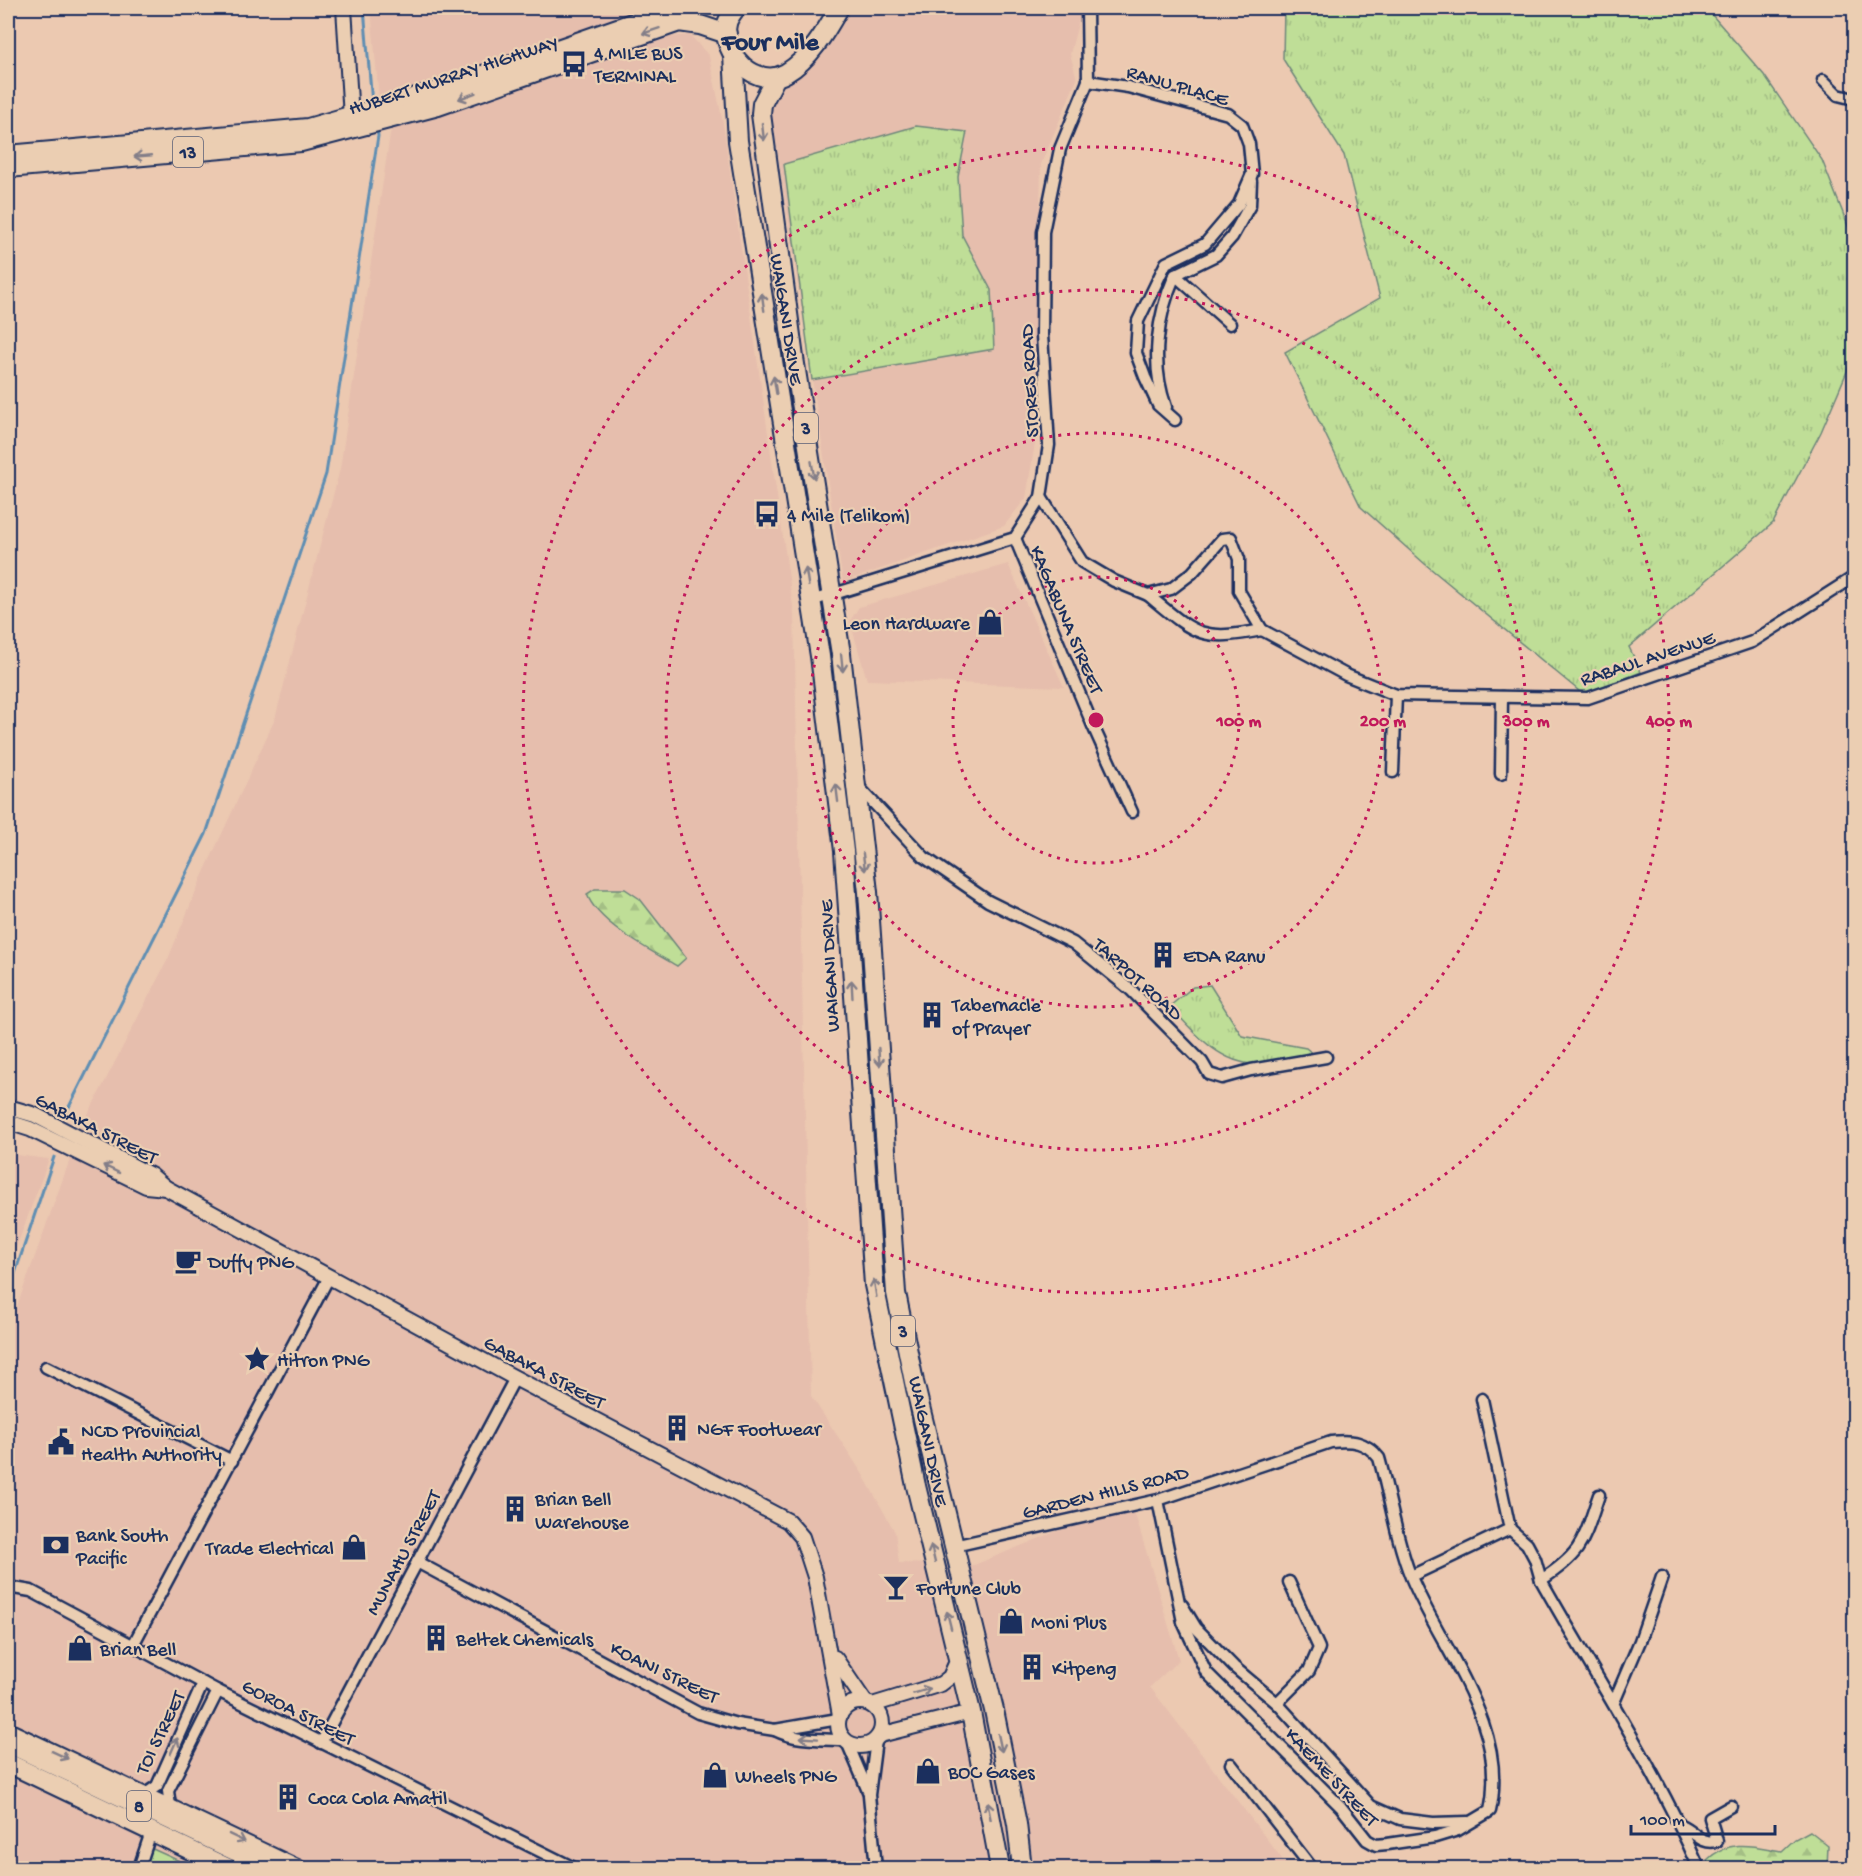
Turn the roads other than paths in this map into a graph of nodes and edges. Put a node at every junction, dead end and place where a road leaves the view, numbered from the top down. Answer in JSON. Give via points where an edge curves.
{"nodes":[{"id":1,"x":345,"y":8,"type":"edge"},
{"id":2,"x":675,"y":8,"type":"edge"},
{"id":3,"x":736,"y":8,"type":"edge"},
{"id":4,"x":839,"y":8,"type":"edge"},
{"id":5,"x":1088,"y":8,"type":"edge"},
{"id":6,"x":727,"y":34,"type":"junction"},
{"id":7,"x":733,"y":55,"type":"junction"},
{"id":8,"x":776,"y":77,"type":"junction"},
{"id":9,"x":1823,"y":80,"type":"dead end"},
{"id":10,"x":1088,"y":81,"type":"junction"},
{"id":11,"x":1854,"y":99,"type":"edge"},
{"id":12,"x":390,"y":113,"type":"junction"},
{"id":13,"x":360,"y":119,"type":"junction"},
{"id":14,"x":8,"y":155,"type":"edge"},
{"id":15,"x":8,"y":168,"type":"edge"},
{"id":16,"x":1252,"y":174,"type":"junction"},
{"id":17,"x":1175,"y":275,"type":"junction"},
{"id":18,"x":1230,"y":324,"type":"dead end"},
{"id":19,"x":1041,"y":497,"type":"junction"},
{"id":20,"x":1015,"y":538,"type":"junction"},
{"id":21,"x":1854,"y":577,"type":"edge"},
{"id":22,"x":834,"y":595,"type":"junction"},
{"id":23,"x":1148,"y":595,"type":"junction"},
{"id":24,"x":811,"y":601,"type":"junction"},
{"id":25,"x":1262,"y":630,"type":"junction"},
{"id":26,"x":1396,"y":695,"type":"junction"},
{"id":27,"x":1502,"y":697,"type":"junction"},
{"id":28,"x":1393,"y":772,"type":"dead end"},
{"id":29,"x":1501,"y":774,"type":"dead end"},
{"id":30,"x":855,"y":783,"type":"junction"},
{"id":31,"x":1132,"y":812,"type":"dead end"},
{"id":32,"x":860,"y":824,"type":"junction"},
{"id":33,"x":850,"y":949,"type":"junction"},
{"id":34,"x":1326,"y":1058,"type":"dead end"},
{"id":35,"x":8,"y":1107,"type":"edge"},
{"id":36,"x":8,"y":1122,"type":"edge"},
{"id":37,"x":165,"y":1188,"type":"junction"},
{"id":38,"x":893,"y":1261,"type":"junction"},
{"id":39,"x":329,"y":1277,"type":"junction"},
{"id":40,"x":890,"y":1361,"type":"junction"},
{"id":41,"x":46,"y":1367,"type":"dead end"},
{"id":42,"x":515,"y":1378,"type":"junction"},
{"id":43,"x":914,"y":1382,"type":"junction"},
{"id":44,"x":1482,"y":1399,"type":"dead end"},
{"id":45,"x":1331,"y":1442,"type":"joint"},
{"id":46,"x":232,"y":1461,"type":"junction"},
{"id":47,"x":916,"y":1486,"type":"junction"},
{"id":48,"x":1599,"y":1495,"type":"dead end"},
{"id":49,"x":1158,"y":1500,"type":"junction"},
{"id":50,"x":1510,"y":1529,"type":"junction"},
{"id":51,"x":954,"y":1546,"type":"junction"},
{"id":52,"x":417,"y":1562,"type":"junction"},
{"id":53,"x":1411,"y":1576,"type":"junction"},
{"id":54,"x":1662,"y":1577,"type":"dead end"},
{"id":55,"x":1541,"y":1580,"type":"junction"},
{"id":56,"x":1289,"y":1582,"type":"dead end"},
{"id":57,"x":8,"y":1587,"type":"edge"},
{"id":58,"x":1180,"y":1601,"type":"junction"},
{"id":59,"x":971,"y":1614,"type":"junction"},
{"id":60,"x":133,"y":1646,"type":"junction"},
{"id":61,"x":829,"y":1649,"type":"junction"},
{"id":62,"x":958,"y":1659,"type":"junction"},
{"id":63,"x":203,"y":1683,"type":"junction"},
{"id":64,"x":218,"y":1691,"type":"junction"},
{"id":65,"x":1614,"y":1702,"type":"junction"},
{"id":66,"x":1277,"y":1703,"type":"junction"},
{"id":67,"x":869,"y":1704,"type":"junction"},
{"id":68,"x":971,"y":1712,"type":"junction"},
{"id":69,"x":839,"y":1717,"type":"junction"},
{"id":70,"x":8,"y":1730,"type":"edge"},
{"id":71,"x":775,"y":1730,"type":"junction"},
{"id":72,"x":878,"y":1738,"type":"junction"},
{"id":73,"x":846,"y":1741,"type":"junction"},
{"id":74,"x":8,"y":1743,"type":"edge"},
{"id":75,"x":321,"y":1743,"type":"junction"},
{"id":76,"x":8,"y":1763,"type":"edge"},
{"id":77,"x":1231,"y":1764,"type":"dead end"},
{"id":78,"x":144,"y":1795,"type":"junction"},
{"id":79,"x":869,"y":1795,"type":"junction"},
{"id":80,"x":1731,"y":1806,"type":"dead end"},
{"id":81,"x":162,"y":1819,"type":"junction"},
{"id":82,"x":1472,"y":1822,"type":"junction"},
{"id":83,"x":1680,"y":1825,"type":"junction"},
{"id":84,"x":138,"y":1869,"type":"edge"},
{"id":85,"x":228,"y":1869,"type":"edge"},
{"id":86,"x":271,"y":1869,"type":"edge"},
{"id":87,"x":299,"y":1869,"type":"edge"},
{"id":88,"x":574,"y":1869,"type":"edge"},
{"id":89,"x":876,"y":1869,"type":"edge"},
{"id":90,"x":1000,"y":1869,"type":"edge"},
{"id":91,"x":1022,"y":1869,"type":"edge"},
{"id":92,"x":1312,"y":1869,"type":"edge"},
{"id":93,"x":1699,"y":1869,"type":"edge"}],
"edges":[{"from":1,"to":13,"type":"street"},
{"from":2,"to":12,"type":"highway","name":"HUBERT MURRAY HIGHWAY","number":"13"},
{"from":3,"to":6,"type":"highway","via":[[727,23]]},
{"from":4,"to":8,"type":"highway","via":[[801,61]]},
{"from":5,"to":10,"type":"street","name":"STORES ROAD"},
{"from":6,"to":7,"type":"highway","name":"WAIGANI DRIVE"},
{"from":6,"to":12,"type":"highway","name":"HUBERT MURRAY HIGHWAY","number":"13","one_way":true,"via":[[679,22],[438,106]]},
{"from":7,"to":8,"type":"highway","via":[[755,74]]},
{"from":24,"to":7,"type":"highway","name":"WAIGANI DRIVE","number":"3","one_way":true,"via":[[738,141]]},
{"from":8,"to":22,"type":"highway","name":"WAIGANI DRIVE","number":"3","one_way":true,"via":[[762,104],[763,133],[794,358]]},
{"from":9,"to":11,"type":"street","via":[[1838,95]]},
{"from":10,"to":16,"type":"street","name":"RANU PLACE","via":[[1128,87],[1228,114],[1242,125],[1249,144]]},
{"from":10,"to":19,"type":"street","name":"STORES ROAD","via":[[1060,149],[1043,232],[1042,335],[1049,445]]},
{"from":12,"to":13,"type":"highway","name":"HUBERT MURRAY HIGHWAY","number":"13"},
{"from":13,"to":14,"type":"highway","name":"HUBERT MURRAY HIGHWAY","number":"13","via":[[308,128]]},
{"from":13,"to":15,"type":"highway","name":"HUBERT MURRAY HIGHWAY","number":"13","one_way":true,"via":[[300,142]]},
{"from":16,"to":17,"type":"street","name":"RANU PLACE","via":[[1250,205],[1232,237],[1216,255]]},
{"from":16,"to":17,"type":"street","name":"RANU PLACE","via":[[1239,204],[1205,244],[1166,263],[1138,321],[1136,353],[1158,405],[1172,418],[1158,387],[1158,342],[1162,304]]},
{"from":17,"to":18,"type":"street"},
{"from":19,"to":20,"type":"street","name":"STORES ROAD"},
{"from":19,"to":23,"type":"street","via":[[1082,562]]},
{"from":20,"to":22,"type":"street"},
{"from":20,"to":31,"type":"street","name":"KAGABUNA STREET"},
{"from":21,"to":27,"type":"street","name":"RABAUL AVENUE","via":[[1752,642],[1587,698]]},
{"from":22,"to":24,"type":"street"},
{"from":22,"to":30,"type":"highway","name":"WAIGANI DRIVE","number":"3","one_way":true},
{"from":23,"to":25,"type":"street","via":[[1199,634],[1226,637]]},
{"from":23,"to":25,"type":"street","via":[[1171,589],[1192,573],[1222,539],[1231,538],[1239,559],[1239,591]]},
{"from":33,"to":24,"type":"highway","name":"WAIGANI DRIVE","number":"3","one_way":true,"via":[[844,851]]},
{"from":25,"to":26,"type":"street","via":[[1346,675]]},
{"from":26,"to":27,"type":"street","name":"RABAUL AVENUE"},
{"from":26,"to":28,"type":"street"},
{"from":27,"to":29,"type":"street"},
{"from":30,"to":32,"type":"highway","name":"WAIGANI DRIVE","number":"3"},
{"from":30,"to":34,"type":"street","name":"TARPOT ROAD","via":[[924,857],[988,901],[1072,943],[1131,990],[1202,1062],[1209,1074],[1222,1078]]},
{"from":32,"to":33,"type":"highway","via":[[847,830],[856,934]]},
{"from":32,"to":38,"type":"highway","name":"WAIGANI DRIVE","number":"3","one_way":true},
{"from":40,"to":33,"type":"highway","name":"WAIGANI DRIVE","number":"3","one_way":true,"via":[[874,1285]]},
{"from":35,"to":37,"type":"street","name":"GABAKA STREET","via":[[35,1115],[152,1176]]},
{"from":37,"to":36,"type":"street","name":"GABAKA STREET","one_way":true,"via":[[146,1186]]},
{"from":37,"to":39,"type":"street","name":"GABAKA STREET"},
{"from":38,"to":40,"type":"highway","via":[[890,1297],[903,1359]]},
{"from":38,"to":43,"type":"highway","name":"WAIGANI DRIVE","number":"3"},
{"from":39,"to":42,"type":"street","name":"GABAKA STREET"},
{"from":39,"to":46,"type":"street"},
{"from":40,"to":47,"type":"highway","name":"WAIGANI DRIVE","number":"3"},
{"from":41,"to":46,"type":"street"},
{"from":42,"to":52,"type":"street","name":"MUNAHU STREET"},
{"from":42,"to":61,"type":"street","name":"GABAKA STREET","via":[[788,1521],[808,1551]]},
{"from":43,"to":47,"type":"highway","via":[[903,1386],[920,1466]]},
{"from":43,"to":51,"type":"highway","name":"WAIGANI DRIVE","number":"3"},
{"from":44,"to":50,"type":"street"},
{"from":45,"to":49,"type":"street","name":"GARDEN HILLS ROAD"},
{"from":45,"to":53,"type":"street","name":"KAEME STREET","via":[[1360,1442],[1379,1458]]},
{"from":46,"to":60,"type":"street"},
{"from":62,"to":47,"type":"highway","name":"WAIGANI DRIVE","number":"3","one_way":true},
{"from":48,"to":55,"type":"street","via":[[1582,1544],[1568,1563]]},
{"from":49,"to":51,"type":"street","name":"GARDEN HILLS ROAD"},
{"from":49,"to":58,"type":"street","name":"KAEME STREET"},
{"from":50,"to":53,"type":"street"},
{"from":50,"to":55,"type":"street","via":[[1527,1544]]},
{"from":51,"to":59,"type":"highway","name":"WAIGANI DRIVE","number":"3"},
{"from":52,"to":71,"type":"street","name":"KOANI STREET","via":[[698,1713]]},
{"from":52,"to":75,"type":"street","name":"MUNAHU STREET"},
{"from":53,"to":82,"type":"street","name":"KAEME STREET","via":[[1475,1701],[1484,1727],[1492,1801],[1490,1811]]},
{"from":54,"to":65,"type":"street"},
{"from":55,"to":65,"type":"street"},
{"from":56,"to":66,"type":"street","via":[[1319,1648],[1309,1671]]},
{"from":57,"to":60,"type":"street","name":"GOROA STREET","via":[[31,1591]]},
{"from":58,"to":66,"type":"street","via":[[1196,1628]]},
{"from":58,"to":82,"type":"street","name":"KAEME STREET","via":[[1183,1622],[1206,1672],[1341,1807],[1367,1840],[1377,1845],[1417,1840],[1458,1830]]},
{"from":59,"to":68,"type":"highway","via":[[967,1626],[984,1704]]},
{"from":59,"to":91,"type":"highway","name":"WAIGANI DRIVE","number":"3","one_way":true,"via":[[1017,1824]]},
{"from":60,"to":63,"type":"street","name":"GOROA STREET"},
{"from":61,"to":67,"type":"street","name":"GABAKA STREET","via":[[851,1685]]},
{"from":61,"to":69,"type":"street","name":"GABAKA STREET"},
{"from":67,"to":62,"type":"street","one_way":true,"via":[[941,1684],[950,1677]]},
{"from":62,"to":68,"type":"highway","name":"WAIGANI DRIVE","number":"3"},
{"from":63,"to":64,"type":"street","name":"GOROA STREET"},
{"from":78,"to":63,"type":"street","name":"TOI STREET","one_way":true,"via":[[157,1786]]},
{"from":64,"to":75,"type":"street","name":"GOROA STREET"},
{"from":64,"to":81,"type":"street","name":"TOI STREET","via":[[168,1791]]},
{"from":65,"to":83,"type":"street"},
{"from":66,"to":82,"type":"street","via":[[1371,1806],[1400,1819]]},
{"from":67,"to":69,"type":"street","via":[[850,1704]]},
{"from":67,"to":72,"type":"street","via":[[882,1722]]},
{"from":68,"to":72,"type":"street"},
{"from":90,"to":68,"type":"highway","name":"WAIGANI DRIVE","number":"3","one_way":true},
{"from":69,"to":71,"type":"street","name":"KOANI STREET"},
{"from":69,"to":73,"type":"street","via":[[838,1728]]},
{"from":70,"to":78,"type":"street","one_way":true},
{"from":73,"to":71,"type":"street","name":"KOANI STREET","one_way":true,"via":[[806,1738]]},
{"from":72,"to":73,"type":"street","via":[[862,1746]]},
{"from":72,"to":79,"type":"street","via":[[872,1754]]},
{"from":73,"to":79,"type":"street"},
{"from":74,"to":81,"type":"highway","number":"8"},
{"from":75,"to":88,"type":"street","name":"GOROA STREET"},
{"from":76,"to":81,"type":"highway","number":"8"},
{"from":77,"to":92,"type":"street"},
{"from":78,"to":81,"type":"street"},
{"from":79,"to":89,"type":"street"},
{"from":80,"to":83,"type":"street","via":[[1710,1818],[1717,1841],[1707,1844]]},
{"from":81,"to":84,"type":"street","name":"TOI STREET"},
{"from":81,"to":85,"type":"highway","number":"8"},
{"from":81,"to":86,"type":"highway","number":"8"},
{"from":81,"to":87,"type":"street","one_way":true},
{"from":83,"to":93,"type":"street"}]}
